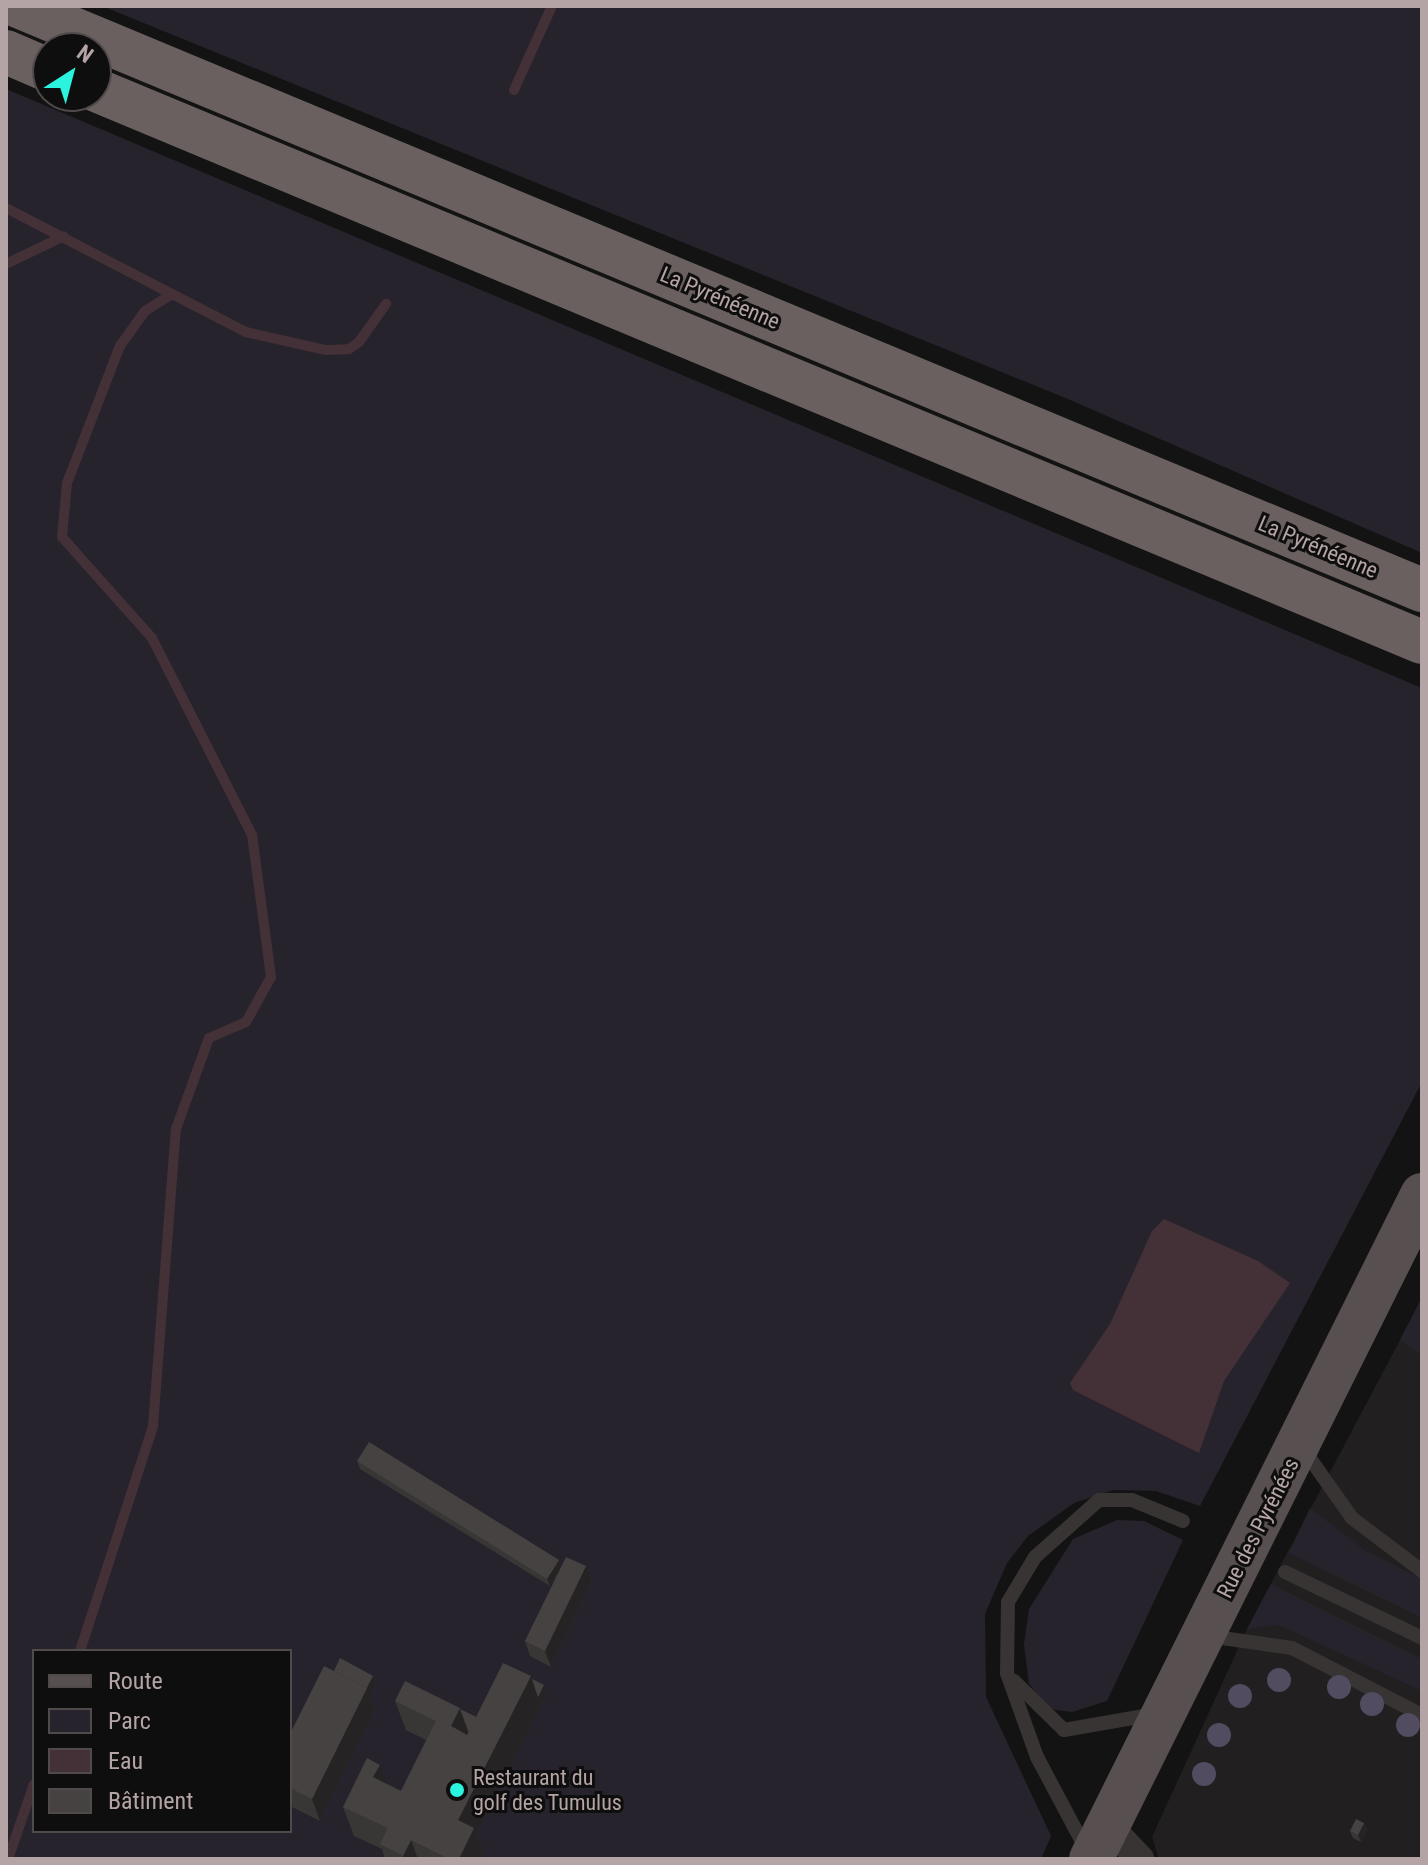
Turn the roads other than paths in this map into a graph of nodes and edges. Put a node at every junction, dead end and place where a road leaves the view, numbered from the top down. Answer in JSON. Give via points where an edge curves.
{"nodes":[{"id":1,"x":18,"y":6,"type":"edge"},
{"id":2,"x":6,"y":52,"type":"edge"},
{"id":3,"x":32,"y":63,"type":"edge"},
{"id":4,"x":112,"y":97,"type":"edge"},
{"id":5,"x":1422,"y":590,"type":"edge"},
{"id":6,"x":1422,"y":642,"type":"edge"},
{"id":7,"x":1422,"y":1195,"type":"edge"},
{"id":8,"x":1300,"y":1443,"type":"junction"},
{"id":9,"x":1183,"y":1521,"type":"dead end"},
{"id":10,"x":1422,"y":1571,"type":"edge"},
{"id":11,"x":1285,"y":1572,"type":"dead end"},
{"id":12,"x":1203,"y":1636,"type":"junction"},
{"id":13,"x":1422,"y":1638,"type":"edge"},
{"id":14,"x":1007,"y":1673,"type":"junction"},
{"id":15,"x":1164,"y":1714,"type":"junction"},
{"id":16,"x":1422,"y":1715,"type":"edge"},
{"id":17,"x":1095,"y":1850,"type":"edge"},
{"id":18,"x":1140,"y":1859,"type":"edge"}],
"edges":[{"from":1,"to":5,"type":"highway","name":"La Pyrénéenne"},
{"from":2,"to":3,"type":"highway"},
{"from":4,"to":6,"type":"highway"},
{"from":7,"to":8,"type":"main road","name":"Rue des Pyrénées"},
{"from":8,"to":10,"type":"lane","via":[[1352,1518]]},
{"from":8,"to":12,"type":"main road","name":"Rue des Pyrénées"},
{"from":9,"to":14,"type":"lane","via":[[1132,1500],[1099,1500],[1074,1517],[1035,1557],[1008,1602]]},
{"from":11,"to":13,"type":"lane"},
{"from":12,"to":15,"type":"main road","name":"Rue des Pyrénées"},
{"from":12,"to":16,"type":"lane","via":[[1292,1648]]},
{"from":14,"to":15,"type":"lane","via":[[1045,1717],[1064,1730],[1126,1715]]},
{"from":14,"to":17,"type":"lane","via":[[1037,1757]]},
{"from":15,"to":17,"type":"main road","name":"Rue des Pyrénées"},
{"from":17,"to":18,"type":"street"}]}
